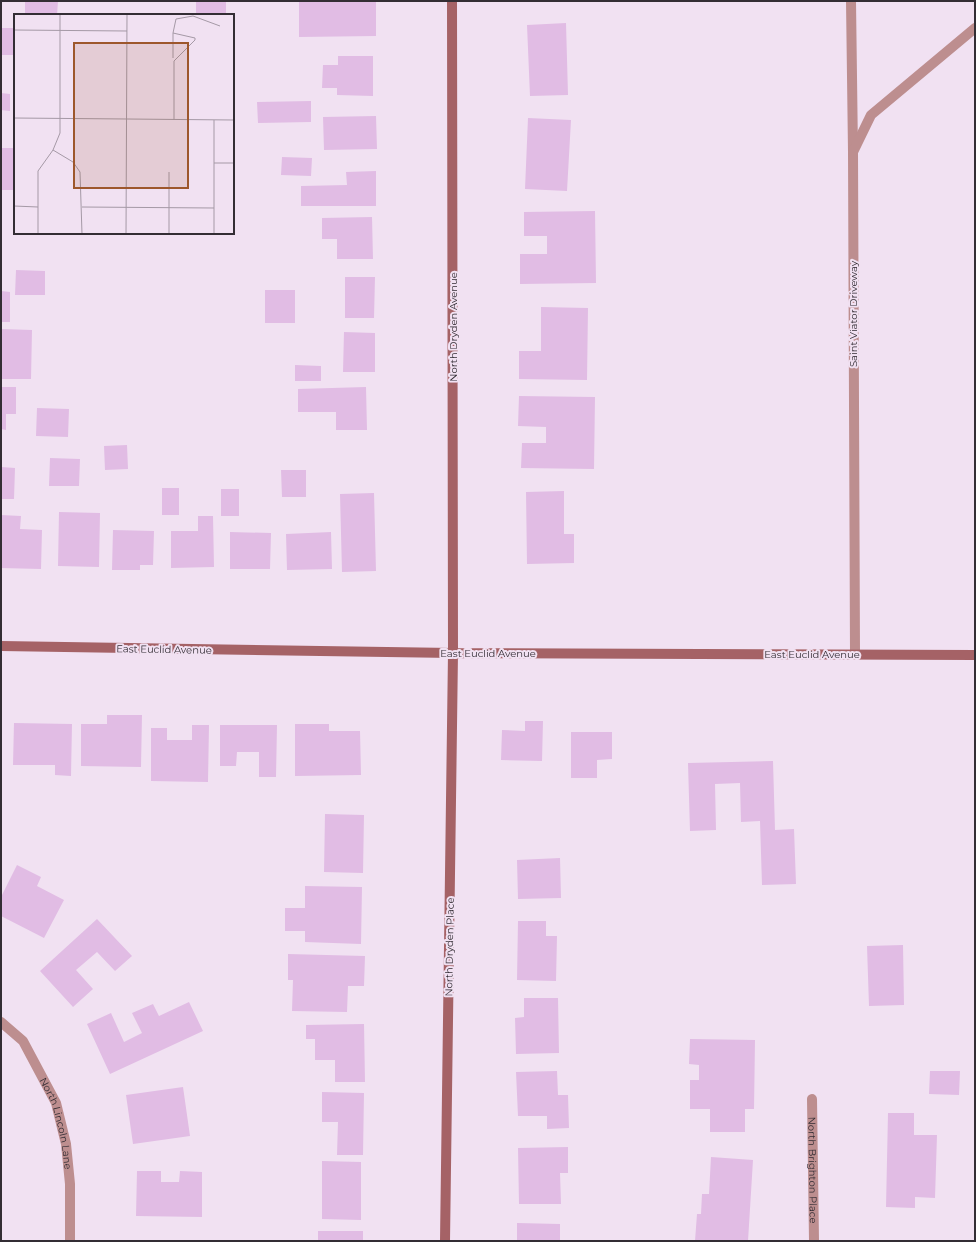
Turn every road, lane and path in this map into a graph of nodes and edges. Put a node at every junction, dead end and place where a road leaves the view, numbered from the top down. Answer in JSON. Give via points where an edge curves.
{"nodes":[{"id":1,"x":452,"y":1,"type":"edge"},
{"id":2,"x":851,"y":1,"type":"edge"},
{"id":3,"x":975,"y":28,"type":"edge"},
{"id":4,"x":852,"y":152,"type":"junction"},
{"id":5,"x":1,"y":646,"type":"edge"},
{"id":6,"x":453,"y":653,"type":"junction"},
{"id":7,"x":855,"y":654,"type":"junction"},
{"id":8,"x":975,"y":655,"type":"edge"},
{"id":9,"x":1,"y":1022,"type":"edge"},
{"id":10,"x":812,"y":1099,"type":"dead end"},
{"id":11,"x":70,"y":1241,"type":"edge"},
{"id":12,"x":445,"y":1241,"type":"edge"},
{"id":13,"x":814,"y":1241,"type":"edge"}],
"edges":[{"from":1,"to":6,"type":"street","name":"North Dryden Avenue"},
{"from":2,"to":4,"type":"street"},
{"from":3,"to":4,"type":"street","name":"Saint Viator Driveway","via":[[871,115]]},
{"from":4,"to":7,"type":"street","name":"Saint Viator Driveway"},
{"from":5,"to":6,"type":"street","name":"East Euclid Avenue"},
{"from":6,"to":7,"type":"street","name":"East Euclid Avenue"},
{"from":6,"to":12,"type":"street","name":"North Dryden Place"},
{"from":7,"to":8,"type":"street","name":"East Euclid Avenue"},
{"from":9,"to":11,"type":"street","name":"North Lincoln Lane","via":[[23,1041],[56,1103],[66,1144],[70,1184]]},
{"from":10,"to":13,"type":"street","name":"North Brighton Place"}]}
